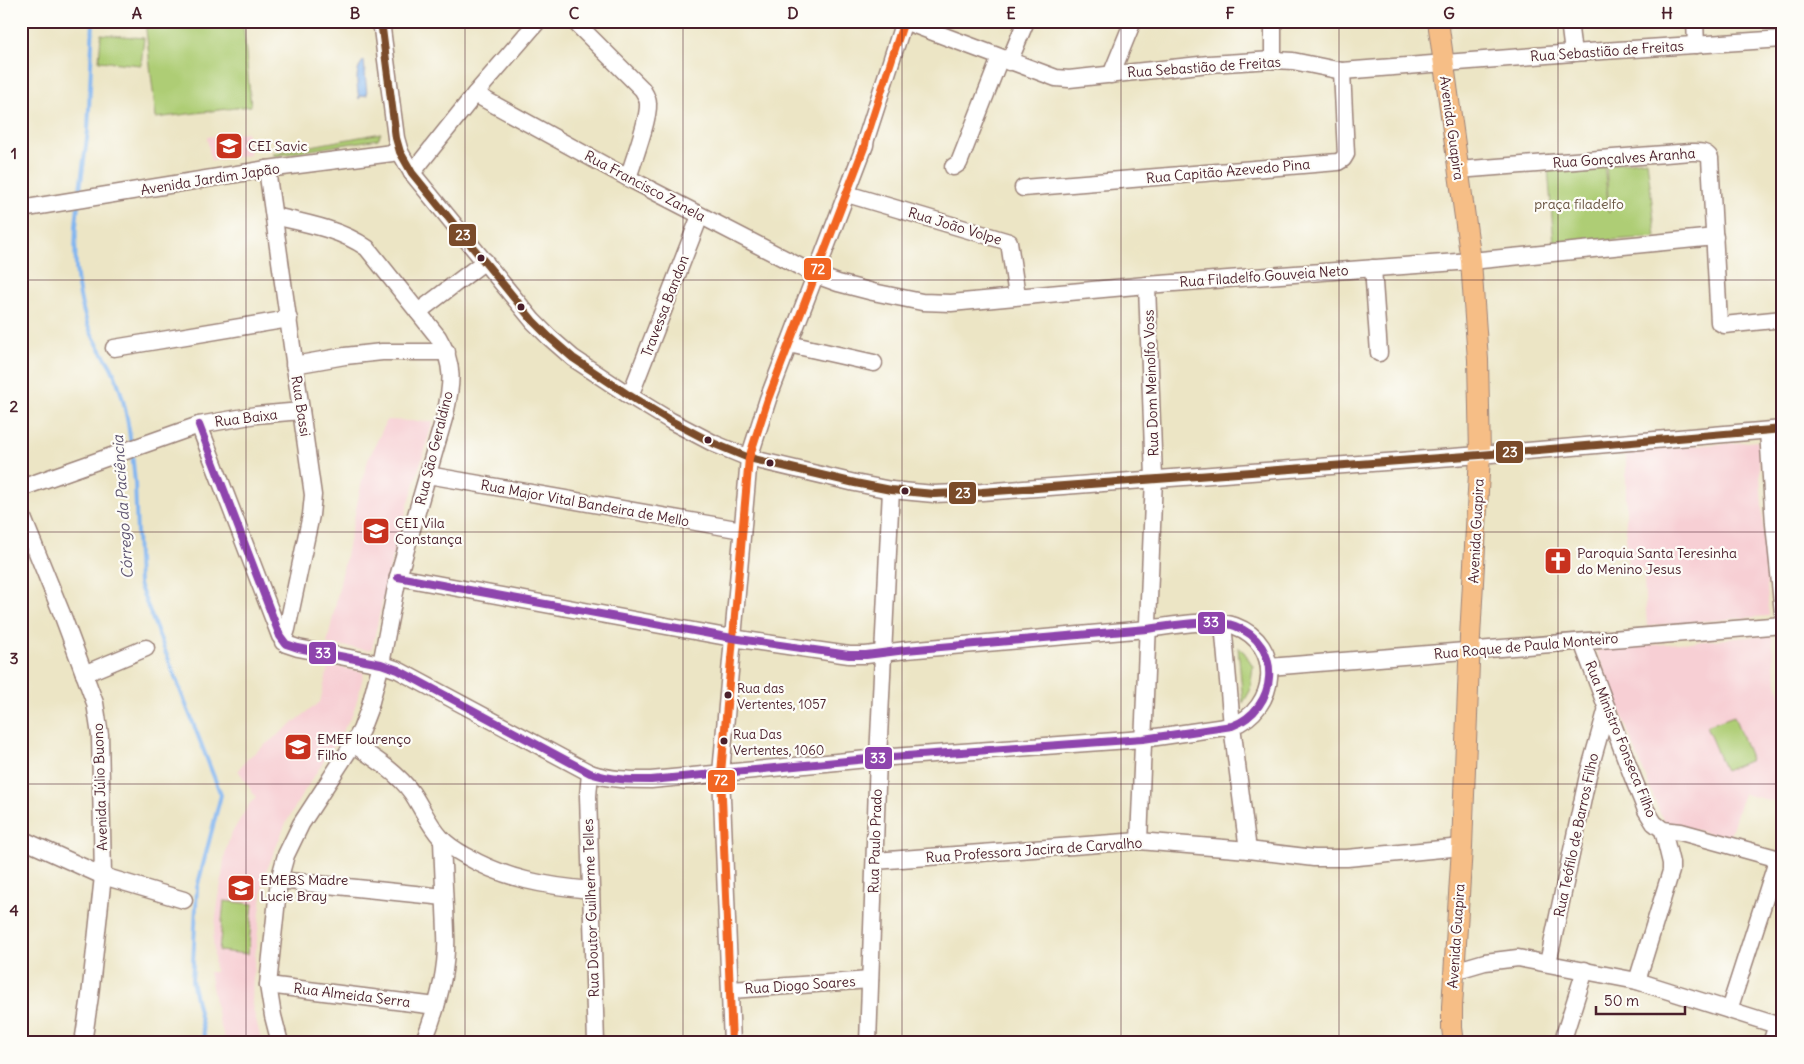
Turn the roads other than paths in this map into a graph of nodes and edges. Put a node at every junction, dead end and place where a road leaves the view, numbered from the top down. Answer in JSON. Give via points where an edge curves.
{"nodes":[{"id":1,"x":382,"y":21,"type":"edge"},
{"id":2,"x":538,"y":21,"type":"edge"},
{"id":3,"x":574,"y":21,"type":"edge"},
{"id":4,"x":904,"y":21,"type":"edge"},
{"id":5,"x":1026,"y":21,"type":"edge"},
{"id":6,"x":1132,"y":21,"type":"edge"},
{"id":7,"x":1273,"y":21,"type":"edge"},
{"id":8,"x":1438,"y":21,"type":"edge"},
{"id":9,"x":1569,"y":21,"type":"edge"},
{"id":10,"x":1695,"y":21,"type":"edge"},
{"id":11,"x":1783,"y":39,"type":"edge"},
{"id":12,"x":1696,"y":45,"type":"junction"},
{"id":13,"x":1573,"y":53,"type":"junction"},
{"id":14,"x":1005,"y":60,"type":"junction"},
{"id":15,"x":1273,"y":60,"type":"junction"},
{"id":16,"x":1443,"y":64,"type":"junction"},
{"id":17,"x":1342,"y":70,"type":"junction"},
{"id":18,"x":1112,"y":75,"type":"junction"},
{"id":19,"x":475,"y":94,"type":"junction"},
{"id":20,"x":400,"y":152,"type":"junction"},
{"id":21,"x":953,"y":167,"type":"dead end"},
{"id":22,"x":267,"y":169,"type":"junction"},
{"id":23,"x":1458,"y":170,"type":"junction"},
{"id":24,"x":412,"y":173,"type":"junction"},
{"id":25,"x":628,"y":178,"type":"junction"},
{"id":26,"x":1023,"y":188,"type":"dead end"},
{"id":27,"x":847,"y":194,"type":"junction"},
{"id":28,"x":21,"y":209,"type":"edge"},
{"id":29,"x":274,"y":216,"type":"junction"},
{"id":30,"x":700,"y":216,"type":"junction"},
{"id":31,"x":1715,"y":237,"type":"junction"},
{"id":32,"x":1471,"y":260,"type":"junction"},
{"id":33,"x":485,"y":261,"type":"junction"},
{"id":34,"x":1372,"y":268,"type":"junction"},
{"id":35,"x":816,"y":275,"type":"junction"},
{"id":36,"x":1147,"y":284,"type":"junction"},
{"id":37,"x":1017,"y":296,"type":"junction"},
{"id":38,"x":418,"y":312,"type":"junction"},
{"id":39,"x":289,"y":319,"type":"junction"},
{"id":40,"x":1783,"y":319,"type":"edge"},
{"id":41,"x":789,"y":344,"type":"junction"},
{"id":42,"x":114,"y":348,"type":"dead end"},
{"id":43,"x":447,"y":352,"type":"junction"},
{"id":44,"x":1379,"y":354,"type":"dead end"},
{"id":45,"x":874,"y":363,"type":"dead end"},
{"id":46,"x":294,"y":365,"type":"junction"},
{"id":47,"x":630,"y":396,"type":"junction"},
{"id":48,"x":301,"y":411,"type":"junction"},
{"id":49,"x":199,"y":425,"type":"junction"},
{"id":50,"x":1775,"y":430,"type":"edge"},
{"id":51,"x":1480,"y":455,"type":"junction"},
{"id":52,"x":749,"y":458,"type":"junction"},
{"id":53,"x":428,"y":476,"type":"junction"},
{"id":54,"x":1154,"y":478,"type":"junction"},
{"id":55,"x":21,"y":488,"type":"edge"},
{"id":56,"x":891,"y":490,"type":"junction"},
{"id":57,"x":21,"y":513,"type":"edge"},
{"id":58,"x":742,"y":530,"type":"junction"},
{"id":59,"x":398,"y":577,"type":"junction"},
{"id":60,"x":1783,"y":613,"type":"edge"},
{"id":61,"x":1223,"y":623,"type":"junction"},
{"id":62,"x":1783,"y":626,"type":"edge"},
{"id":63,"x":1147,"y":629,"type":"junction"},
{"id":64,"x":732,"y":638,"type":"junction"},
{"id":65,"x":281,"y":639,"type":"junction"},
{"id":66,"x":1582,"y":642,"type":"junction"},
{"id":67,"x":146,"y":648,"type":"dead end"},
{"id":68,"x":1470,"y":650,"type":"junction"},
{"id":69,"x":883,"y":653,"type":"junction"},
{"id":70,"x":381,"y":664,"type":"junction"},
{"id":71,"x":1269,"y":667,"type":"junction"},
{"id":72,"x":84,"y":674,"type":"junction"},
{"id":73,"x":1607,"y":708,"type":"junction"},
{"id":74,"x":1232,"y":726,"type":"junction"},
{"id":75,"x":1143,"y":739,"type":"junction"},
{"id":76,"x":354,"y":744,"type":"junction"},
{"id":77,"x":878,"y":758,"type":"junction"},
{"id":78,"x":590,"y":773,"type":"junction"},
{"id":79,"x":721,"y":773,"type":"junction"},
{"id":80,"x":1663,"y":830,"type":"junction"},
{"id":81,"x":21,"y":838,"type":"edge"},
{"id":82,"x":442,"y":840,"type":"junction"},
{"id":83,"x":1139,"y":841,"type":"junction"},
{"id":84,"x":1462,"y":847,"type":"junction"},
{"id":85,"x":1248,"y":850,"type":"junction"},
{"id":86,"x":1780,"y":859,"type":"edge"},
{"id":87,"x":875,"y":862,"type":"junction"},
{"id":88,"x":103,"y":876,"type":"junction"},
{"id":89,"x":278,"y":880,"type":"junction"},
{"id":90,"x":591,"y":890,"type":"junction"},
{"id":91,"x":444,"y":896,"type":"junction"},
{"id":92,"x":184,"y":900,"type":"dead end"},
{"id":93,"x":1548,"y":963,"type":"junction"},
{"id":94,"x":1585,"y":970,"type":"junction"},
{"id":95,"x":1454,"y":971,"type":"junction"},
{"id":96,"x":870,"y":980,"type":"junction"},
{"id":97,"x":1637,"y":981,"type":"junction"},
{"id":98,"x":268,"y":985,"type":"junction"},
{"id":99,"x":731,"y":990,"type":"junction"},
{"id":100,"x":436,"y":1006,"type":"junction"},
{"id":101,"x":1729,"y":1010,"type":"junction"},
{"id":102,"x":1780,"y":1026,"type":"edge"},
{"id":103,"x":1453,"y":1042,"type":"edge"},
{"id":104,"x":83,"y":1043,"type":"edge"},
{"id":105,"x":280,"y":1043,"type":"edge"},
{"id":106,"x":423,"y":1043,"type":"edge"},
{"id":107,"x":596,"y":1043,"type":"edge"},
{"id":108,"x":732,"y":1043,"type":"edge"},
{"id":109,"x":868,"y":1043,"type":"edge"},
{"id":110,"x":1564,"y":1043,"type":"edge"},
{"id":111,"x":1771,"y":1043,"type":"edge"}],
"edges":[{"from":1,"to":20,"type":"street"},
{"from":2,"to":19,"type":"street"},
{"from":3,"to":25,"type":"street","via":[[647,96],[645,121]]},
{"from":4,"to":14,"type":"street","name":"Rua Sebastião de Freitas"},
{"from":4,"to":27,"type":"street"},
{"from":5,"to":14,"type":"street"},
{"from":6,"to":18,"type":"street"},
{"from":7,"to":15,"type":"street"},
{"from":8,"to":16,"type":"main road","name":"Avenida Guapira"},
{"from":9,"to":13,"type":"street"},
{"from":10,"to":12,"type":"street"},
{"from":11,"to":12,"type":"street","name":"Rua Sebastião de Freitas"},
{"from":12,"to":13,"type":"street","name":"Rua Sebastião de Freitas"},
{"from":13,"to":16,"type":"street","name":"Rua Sebastião de Freitas"},
{"from":14,"to":18,"type":"street","name":"Rua Sebastião de Freitas","via":[[1056,78]]},
{"from":14,"to":21,"type":"street","via":[[959,163]]},
{"from":15,"to":17,"type":"street","name":"Rua Sebastião de Freitas"},
{"from":15,"to":18,"type":"street","name":"Rua Sebastião de Freitas"},
{"from":16,"to":17,"type":"street","name":"Rua Sebastião de Freitas"},
{"from":16,"to":23,"type":"main road","name":"Avenida Guapira"},
{"from":17,"to":26,"type":"street","name":"Rua Capitão Azevedo Pina","via":[[1346,154],[1338,162]]},
{"from":19,"to":24,"type":"street"},
{"from":19,"to":25,"type":"street","name":"Rua Francisco Zanela"},
{"from":20,"to":22,"type":"street","name":"Avenida Jardim Japão"},
{"from":20,"to":24,"type":"street"},
{"from":22,"to":28,"type":"street","name":"Avenida Jardim Japão"},
{"from":22,"to":29,"type":"street","name":"Rua Bassi"},
{"from":23,"to":31,"type":"street","name":"Rua Gonçalves Aranha","via":[[1702,152],[1710,158]]},
{"from":23,"to":32,"type":"main road","name":"Avenida Guapira"},
{"from":24,"to":33,"type":"street"},
{"from":25,"to":30,"type":"street","name":"Rua Francisco Zanela"},
{"from":27,"to":35,"type":"street"},
{"from":27,"to":37,"type":"street","name":"Rua João Volpe","via":[[1009,242]]},
{"from":29,"to":38,"type":"street","name":"Rua São Geraldino","via":[[356,240],[367,248]]},
{"from":29,"to":39,"type":"street","name":"Rua Bassi"},
{"from":30,"to":35,"type":"street","name":"Rua Francisco Zanela"},
{"from":30,"to":47,"type":"street","name":"Travessa Bandon"},
{"from":31,"to":32,"type":"street","name":"Rua Filadelfo Gouveia Neto"},
{"from":31,"to":40,"type":"street","name":"Rua Gonçalves Aranha","via":[[1719,322],[1724,325]]},
{"from":32,"to":34,"type":"street","name":"Rua Filadelfo Gouveia Neto"},
{"from":32,"to":51,"type":"main road","name":"Avenida Guapira"},
{"from":33,"to":38,"type":"street"},
{"from":33,"to":47,"type":"street","via":[[549,337],[573,358]]},
{"from":34,"to":36,"type":"street","name":"Rua Filadelfo Gouveia Neto"},
{"from":34,"to":44,"type":"street"},
{"from":35,"to":37,"type":"street","name":"Rua Filadelfo Gouveia Neto","via":[[922,302],[951,303]]},
{"from":35,"to":41,"type":"street"},
{"from":36,"to":37,"type":"street","name":"Rua Filadelfo Gouveia Neto"},
{"from":36,"to":54,"type":"street","name":"Rua Dom Meinolfo Voss"},
{"from":38,"to":43,"type":"street","name":"Rua São Geraldino"},
{"from":39,"to":42,"type":"street"},
{"from":39,"to":46,"type":"street","name":"Rua Bassi"},
{"from":41,"to":45,"type":"street"},
{"from":41,"to":52,"type":"street"},
{"from":43,"to":46,"type":"street","via":[[382,352]]},
{"from":43,"to":53,"type":"street","name":"Rua São Geraldino","via":[[450,396]]},
{"from":46,"to":48,"type":"street","name":"Rua Bassi"},
{"from":47,"to":52,"type":"street","via":[[670,421]]},
{"from":48,"to":49,"type":"street","name":"Rua Baixa"},
{"from":48,"to":65,"type":"street","name":"Rua Bassi","via":[[313,495],[287,628]]},
{"from":49,"to":55,"type":"street","name":"Rua Baixa"},
{"from":49,"to":65,"type":"street"},
{"from":50,"to":51,"type":"street"},
{"from":50,"to":60,"type":"street","via":[[1774,524]]},
{"from":51,"to":54,"type":"street"},
{"from":51,"to":68,"type":"main road","name":"Avenida Guapira"},
{"from":52,"to":56,"type":"street"},
{"from":52,"to":58,"type":"street"},
{"from":53,"to":58,"type":"street","name":"Rua Major Vital Bandeira de Mello"},
{"from":53,"to":59,"type":"street","name":"Rua São Geraldino"},
{"from":54,"to":56,"type":"street","via":[[982,492],[934,494]]},
{"from":54,"to":63,"type":"street","name":"Rua Dom Meinolfo Voss"},
{"from":56,"to":69,"type":"street","name":"Rua Paulo Prado"},
{"from":57,"to":72,"type":"street","name":"Avenida Júlio Buono"},
{"from":58,"to":64,"type":"street"},
{"from":59,"to":64,"type":"street"},
{"from":59,"to":70,"type":"street","name":"Rua São Geraldino"},
{"from":61,"to":63,"type":"street"},
{"from":61,"to":71,"type":"street","via":[[1252,636],[1263,650]]},
{"from":61,"to":74,"type":"street"},
{"from":62,"to":66,"type":"street","name":"Rua Roque de Paula Monteiro"},
{"from":63,"to":69,"type":"street"},
{"from":63,"to":75,"type":"street","name":"Rua Dom Meinolfo Voss"},
{"from":64,"to":69,"type":"street","via":[[833,654]]},
{"from":64,"to":79,"type":"street"},
{"from":65,"to":70,"type":"street","via":[[290,647]]},
{"from":66,"to":68,"type":"street","name":"Rua Roque de Paula Monteiro"},
{"from":66,"to":73,"type":"street","name":"Rua Ministro Fonseca Filho"},
{"from":67,"to":72,"type":"street"},
{"from":68,"to":71,"type":"street","name":"Rua Roque de Paula Monteiro"},
{"from":68,"to":84,"type":"main road","name":"Avenida Guapira"},
{"from":69,"to":77,"type":"street","name":"Rua Paulo Prado"},
{"from":70,"to":76,"type":"street","name":"Rua São Geraldino"},
{"from":70,"to":78,"type":"street","via":[[398,670]]},
{"from":71,"to":74,"type":"street","via":[[1268,686],[1262,703],[1250,718]]},
{"from":72,"to":88,"type":"street","name":"Avenida Júlio Buono","via":[[95,703],[100,735]]},
{"from":73,"to":80,"type":"street","name":"Rua Ministro Fonseca Filho","via":[[1646,810]]},
{"from":73,"to":93,"type":"street","name":"Rua Teófilo de Barros Filho","via":[[1588,775]]},
{"from":74,"to":75,"type":"street"},
{"from":74,"to":85,"type":"street"},
{"from":75,"to":77,"type":"street"},
{"from":75,"to":83,"type":"street","name":"Rua Dom Meinolfo Voss"},
{"from":76,"to":82,"type":"street","via":[[402,782]]},
{"from":76,"to":89,"type":"street","name":"Rua São Geraldino","via":[[301,824]]},
{"from":77,"to":79,"type":"street"},
{"from":77,"to":87,"type":"street","name":"Rua Paulo Prado"},
{"from":78,"to":79,"type":"street","via":[[620,780],[651,780]]},
{"from":78,"to":90,"type":"street","name":"Rua Doutor Guilherme Telles"},
{"from":79,"to":99,"type":"street"},
{"from":80,"to":86,"type":"street","name":"Rua Ministro Fonseca Filho"},
{"from":80,"to":97,"type":"street","via":[[1671,870]]},
{"from":81,"to":88,"type":"street"},
{"from":82,"to":90,"type":"street","via":[[454,850],[502,874],[551,886]]},
{"from":82,"to":91,"type":"street"},
{"from":83,"to":85,"type":"street","name":"Rua Professora Jacira de Carvalho"},
{"from":83,"to":87,"type":"street","name":"Rua Professora Jacira de Carvalho"},
{"from":84,"to":85,"type":"street","name":"Rua Professora Jacira de Carvalho","via":[[1347,858],[1314,858]]},
{"from":84,"to":95,"type":"main road","name":"Avenida Guapira"},
{"from":86,"to":101,"type":"street"},
{"from":87,"to":96,"type":"street","name":"Rua Paulo Prado"},
{"from":88,"to":92,"type":"street"},
{"from":88,"to":104,"type":"street","name":"Avenida Júlio Buono"},
{"from":89,"to":91,"type":"street"},
{"from":89,"to":98,"type":"street","name":"Rua São Geraldino"},
{"from":90,"to":107,"type":"street","name":"Rua Doutor Guilherme Telles"},
{"from":91,"to":100,"type":"street","via":[[446,952]]},
{"from":93,"to":94,"type":"street"},
{"from":93,"to":95,"type":"street","via":[[1510,958]]},
{"from":94,"to":97,"type":"street"},
{"from":94,"to":110,"type":"street"},
{"from":95,"to":103,"type":"main road","name":"Avenida Guapira"},
{"from":96,"to":99,"type":"street","name":"Rua Diogo Soares"},
{"from":96,"to":109,"type":"street","name":"Rua Paulo Prado"},
{"from":97,"to":101,"type":"street"},
{"from":98,"to":100,"type":"street","name":"Rua Almeida Serra"},
{"from":98,"to":105,"type":"street","name":"Rua São Geraldino"},
{"from":99,"to":108,"type":"street"},
{"from":100,"to":106,"type":"street"},
{"from":101,"to":102,"type":"street"},
{"from":102,"to":111,"type":"street"}]}
